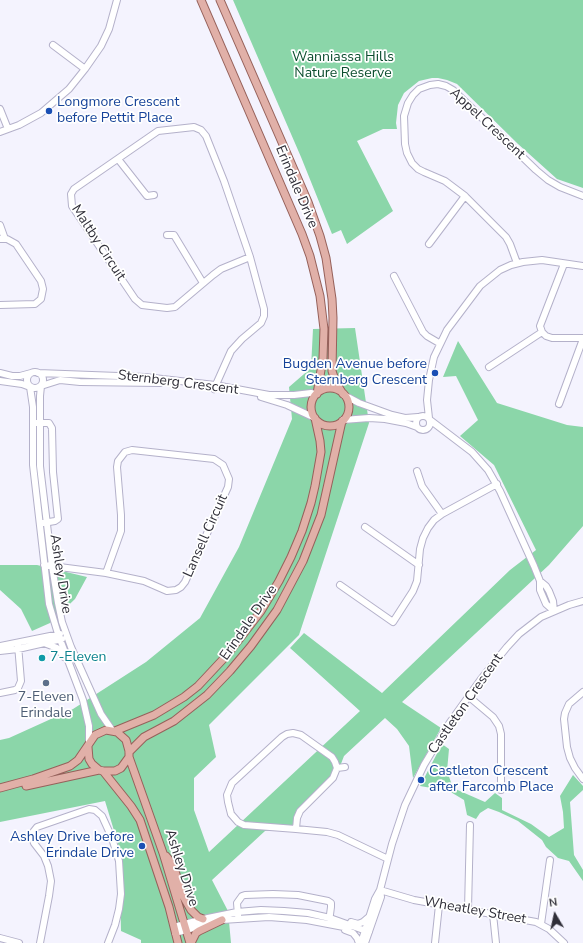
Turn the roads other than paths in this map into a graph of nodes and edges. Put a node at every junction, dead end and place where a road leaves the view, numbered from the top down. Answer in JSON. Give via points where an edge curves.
{"nodes":[{"id":1,"x":117,"y":0,"type":"edge"},
{"id":2,"x":201,"y":0,"type":"edge"},
{"id":3,"x":220,"y":0,"type":"edge"},
{"id":4,"x":53,"y":45,"type":"dead end"},
{"id":5,"x":85,"y":69,"type":"junction"},
{"id":6,"x":0,"y":109,"type":"edge"},
{"id":7,"x":8,"y":129,"type":"junction"},
{"id":8,"x":0,"y":132,"type":"edge"},
{"id":9,"x":118,"y":159,"type":"junction"},
{"id":10,"x":154,"y":195,"type":"dead end"},
{"id":11,"x":147,"y":196,"type":"junction"},
{"id":12,"x":465,"y":196,"type":"junction"},
{"id":13,"x":583,"y":196,"type":"edge"},
{"id":14,"x":144,"y":203,"type":"dead end"},
{"id":15,"x":0,"y":225,"type":"edge"},
{"id":16,"x":177,"y":229,"type":"dead end"},
{"id":17,"x":167,"y":235,"type":"dead end"},
{"id":18,"x":174,"y":235,"type":"junction"},
{"id":19,"x":2,"y":239,"type":"edge"},
{"id":20,"x":429,"y":244,"type":"dead end"},
{"id":21,"x":250,"y":257,"type":"junction"},
{"id":22,"x":517,"y":263,"type":"junction"},
{"id":23,"x":564,"y":264,"type":"junction"},
{"id":24,"x":583,"y":266,"type":"edge"},
{"id":25,"x":394,"y":276,"type":"dead end"},
{"id":26,"x":203,"y":283,"type":"junction"},
{"id":27,"x":0,"y":305,"type":"edge"},
{"id":28,"x":542,"y":332,"type":"junction"},
{"id":29,"x":583,"y":339,"type":"edge"},
{"id":30,"x":439,"y":343,"type":"junction"},
{"id":31,"x":489,"y":367,"type":"dead end"},
{"id":32,"x":0,"y":373,"type":"edge"},
{"id":33,"x":31,"y":373,"type":"junction"},
{"id":34,"x":38,"y":373,"type":"junction"},
{"id":35,"x":0,"y":381,"type":"edge"},
{"id":36,"x":168,"y":381,"type":"junction"},
{"id":37,"x":41,"y":386,"type":"junction"},
{"id":38,"x":30,"y":387,"type":"junction"},
{"id":39,"x":215,"y":387,"type":"junction"},
{"id":40,"x":317,"y":394,"type":"junction"},
{"id":41,"x":344,"y":394,"type":"junction"},
{"id":42,"x":427,"y":400,"type":"junction"},
{"id":43,"x":559,"y":404,"type":"dead end"},
{"id":44,"x":419,"y":417,"type":"junction"},
{"id":45,"x":315,"y":418,"type":"junction"},
{"id":46,"x":429,"y":419,"type":"junction"},
{"id":47,"x":343,"y":421,"type":"junction"},
{"id":48,"x":36,"y":423,"type":"junction"},
{"id":49,"x":417,"y":427,"type":"junction"},
{"id":50,"x":427,"y":429,"type":"junction"},
{"id":51,"x":444,"y":431,"type":"junction"},
{"id":52,"x":417,"y":471,"type":"dead end"},
{"id":53,"x":496,"y":484,"type":"junction"},
{"id":54,"x":442,"y":514,"type":"junction"},
{"id":55,"x":46,"y":522,"type":"junction"},
{"id":56,"x":39,"y":523,"type":"junction"},
{"id":57,"x":365,"y":528,"type":"dead end"},
{"id":58,"x":44,"y":565,"type":"junction"},
{"id":59,"x":419,"y":565,"type":"junction"},
{"id":60,"x":52,"y":566,"type":"junction"},
{"id":61,"x":106,"y":574,"type":"junction"},
{"id":62,"x":540,"y":581,"type":"junction"},
{"id":63,"x":340,"y":585,"type":"dead end"},
{"id":64,"x":553,"y":601,"type":"junction"},
{"id":65,"x":583,"y":601,"type":"edge"},
{"id":66,"x":546,"y":604,"type":"junction"},
{"id":67,"x":569,"y":605,"type":"junction"},
{"id":68,"x":51,"y":611,"type":"junction"},
{"id":69,"x":554,"y":611,"type":"junction"},
{"id":70,"x":541,"y":617,"type":"junction"},
{"id":71,"x":66,"y":635,"type":"junction"},
{"id":72,"x":59,"y":637,"type":"junction"},
{"id":73,"x":41,"y":641,"type":"junction"},
{"id":74,"x":0,"y":646,"type":"edge"},
{"id":75,"x":18,"y":646,"type":"junction"},
{"id":76,"x":0,"y":651,"type":"edge"},
{"id":77,"x":68,"y":661,"type":"junction"},
{"id":78,"x":85,"y":678,"type":"junction"},
{"id":79,"x":77,"y":686,"type":"junction"},
{"id":80,"x":583,"y":692,"type":"edge"},
{"id":81,"x":0,"y":693,"type":"edge"},
{"id":82,"x":468,"y":696,"type":"junction"},
{"id":83,"x":113,"y":731,"type":"junction"},
{"id":84,"x":88,"y":746,"type":"junction"},
{"id":85,"x":129,"y":755,"type":"junction"},
{"id":86,"x":345,"y":767,"type":"dead end"},
{"id":87,"x":337,"y":768,"type":"junction"},
{"id":88,"x":101,"y":771,"type":"junction"},
{"id":89,"x":583,"y":779,"type":"edge"},
{"id":90,"x":0,"y":788,"type":"edge"},
{"id":91,"x":500,"y":790,"type":"dead end"},
{"id":92,"x":0,"y":791,"type":"edge"},
{"id":93,"x":470,"y":825,"type":"dead end"},
{"id":94,"x":296,"y":829,"type":"junction"},
{"id":95,"x":388,"y":859,"type":"junction"},
{"id":96,"x":550,"y":860,"type":"dead end"},
{"id":97,"x":380,"y":890,"type":"junction"},
{"id":98,"x":178,"y":891,"type":"junction"},
{"id":99,"x":439,"y":905,"type":"junction"},
{"id":100,"x":468,"y":910,"type":"junction"},
{"id":101,"x":493,"y":914,"type":"junction"},
{"id":102,"x":238,"y":915,"type":"junction"},
{"id":103,"x":370,"y":916,"type":"junction"},
{"id":104,"x":203,"y":919,"type":"junction"},
{"id":105,"x":222,"y":920,"type":"junction"},
{"id":106,"x":329,"y":921,"type":"junction"},
{"id":107,"x":339,"y":924,"type":"junction"},
{"id":108,"x":541,"y":924,"type":"junction"},
{"id":109,"x":186,"y":926,"type":"junction"},
{"id":110,"x":175,"y":930,"type":"junction"},
{"id":111,"x":367,"y":933,"type":"junction"},
{"id":112,"x":0,"y":938,"type":"edge"},
{"id":113,"x":19,"y":943,"type":"edge"},
{"id":114,"x":40,"y":943,"type":"edge"},
{"id":115,"x":108,"y":943,"type":"edge"},
{"id":116,"x":178,"y":943,"type":"edge"},
{"id":117,"x":191,"y":943,"type":"edge"},
{"id":118,"x":360,"y":943,"type":"edge"},
{"id":119,"x":365,"y":943,"type":"edge"},
{"id":120,"x":436,"y":943,"type":"edge"},
{"id":121,"x":496,"y":943,"type":"edge"},
{"id":122,"x":564,"y":943,"type":"edge"}],
"edges":[{"from":1,"to":5,"type":"street","via":[[109,29]]},
{"from":2,"to":40,"type":"main road","name":"Erindale Drive","via":[[310,256],[320,296],[324,329],[323,358]]},
{"from":3,"to":41,"type":"main road","name":"Erindale Drive","via":[[308,202],[320,236],[332,299],[332,371],[336,383]]},
{"from":4,"to":5,"type":"street"},
{"from":5,"to":7,"type":"street","via":[[69,89],[50,106]]},
{"from":6,"to":7,"type":"street"},
{"from":7,"to":8,"type":"street"},
{"from":9,"to":11,"type":"street"},
{"from":9,"to":21,"type":"street","name":"Maltby Circuit","via":[[158,131],[190,127],[201,130],[206,136],[224,181]]},
{"from":9,"to":26,"type":"street","name":"Maltby Circuit","via":[[74,189],[71,201],[135,299],[146,306],[172,308]]},
{"from":10,"to":11,"type":"street"},
{"from":11,"to":14,"type":"street"},
{"from":12,"to":13,"type":"street","name":"Appel Crescent","via":[[446,181],[418,169],[407,152],[405,111],[413,95],[430,84],[446,86],[453,90],[548,180]]},
{"from":12,"to":20,"type":"street"},
{"from":12,"to":22,"type":"street","name":"Appel Crescent","via":[[506,237]]},
{"from":15,"to":19,"type":"street"},
{"from":16,"to":18,"type":"street"},
{"from":17,"to":18,"type":"street"},
{"from":18,"to":26,"type":"street"},
{"from":19,"to":27,"type":"street","via":[[16,244],[41,281],[44,298],[31,305]]},
{"from":21,"to":26,"type":"street","name":"Maltby Circuit","via":[[221,269]]},
{"from":21,"to":39,"type":"street","name":"Maltby Circuit","via":[[264,316],[261,323],[231,351]]},
{"from":22,"to":23,"type":"street","via":[[542,260]]},
{"from":22,"to":30,"type":"street","via":[[500,270],[480,286]]},
{"from":23,"to":24,"type":"street"},
{"from":23,"to":28,"type":"street","via":[[541,322]]},
{"from":25,"to":30,"type":"street","via":[[423,332]]},
{"from":28,"to":29,"type":"street","via":[[552,338]]},
{"from":28,"to":31,"type":"street"},
{"from":29,"to":43,"type":"street"},
{"from":30,"to":42,"type":"street","via":[[430,369]]},
{"from":32,"to":33,"type":"street","via":[[12,376]]},
{"from":33,"to":34,"type":"street"},
{"from":33,"to":38,"type":"street","via":[[27,379]]},
{"from":34,"to":36,"type":"street","name":"Sternberg Crescent","via":[[128,376]]},
{"from":34,"to":37,"type":"street","via":[[43,378]]},
{"from":35,"to":38,"type":"street"},
{"from":36,"to":37,"type":"street","name":"Sternberg Crescent","via":[[60,380]]},
{"from":36,"to":39,"type":"street","name":"Sternberg Crescent"},
{"from":37,"to":38,"type":"street"},
{"from":37,"to":48,"type":"street","name":"Ashley Drive"},
{"from":38,"to":48,"type":"street","name":"Ashley Drive"},
{"from":39,"to":40,"type":"street","name":"Sternberg Crescent","via":[[268,395]]},
{"from":39,"to":45,"type":"street","name":"Sternberg Crescent","via":[[278,402]]},
{"from":40,"to":41,"type":"main road","via":[[330,388]]},
{"from":40,"to":45,"type":"main road","via":[[312,408]]},
{"from":41,"to":44,"type":"street","via":[[359,403],[392,415],[405,418]]},
{"from":41,"to":47,"type":"main road","via":[[348,410]]},
{"from":42,"to":44,"type":"street"},
{"from":42,"to":46,"type":"street"},
{"from":44,"to":46,"type":"street","via":[[424,415]]},
{"from":44,"to":49,"type":"street","via":[[416,420]]},
{"from":45,"to":47,"type":"main road","via":[[326,425]]},
{"from":45,"to":83,"type":"main road","name":"Erindale Drive","via":[[321,452],[311,503],[291,557],[261,611],[227,655],[198,686],[154,715]]},
{"from":46,"to":50,"type":"street","via":[[430,425]]},
{"from":46,"to":51,"type":"street"},
{"from":47,"to":49,"type":"street","via":[[385,419]]},
{"from":47,"to":85,"type":"main road","name":"Erindale Drive","via":[[321,514],[303,561],[277,610],[239,661],[207,695],[174,721],[144,737]]},
{"from":48,"to":55,"type":"street","name":"Ashley Drive"},
{"from":48,"to":55,"type":"street","name":"Ashley Drive","via":[[49,423],[52,428],[58,519]]},
{"from":48,"to":56,"type":"street","name":"Ashley Drive","via":[[33,464]]},
{"from":49,"to":50,"type":"street"},
{"from":50,"to":51,"type":"street","via":[[436,428]]},
{"from":51,"to":53,"type":"street","via":[[472,452]]},
{"from":52,"to":54,"type":"street","via":[[422,486]]},
{"from":53,"to":54,"type":"street"},
{"from":53,"to":62,"type":"street"},
{"from":54,"to":59,"type":"street","via":[[431,524],[423,538]]},
{"from":55,"to":56,"type":"street","name":"Ashley Drive"},
{"from":55,"to":60,"type":"street","name":"Ashley Drive"},
{"from":56,"to":58,"type":"street","name":"Ashley Drive"},
{"from":57,"to":59,"type":"street"},
{"from":58,"to":60,"type":"street","name":"Lansell Circuit"},
{"from":58,"to":68,"type":"street","name":"Ashley Drive"},
{"from":59,"to":63,"type":"street","via":[[413,592],[393,622]]},
{"from":60,"to":61,"type":"street","name":"Lansell Circuit"},
{"from":60,"to":71,"type":"street","name":"Ashley Drive"},
{"from":61,"to":61,"type":"street","name":"Lansell Circuit","via":[[121,531],[118,461],[125,452],[132,450],[214,459],[223,465],[229,479],[228,488],[181,587],[168,591],[144,581]]},
{"from":62,"to":64,"type":"street","via":[[546,586]]},
{"from":62,"to":66,"type":"street","via":[[540,590]]},
{"from":64,"to":67,"type":"street"},
{"from":64,"to":69,"type":"street"},
{"from":65,"to":67,"type":"street","name":"Castleton Crescent"},
{"from":66,"to":69,"type":"street"},
{"from":66,"to":70,"type":"street"},
{"from":67,"to":69,"type":"street","name":"Castleton Crescent"},
{"from":68,"to":72,"type":"street","name":"Ashley Drive"},
{"from":68,"to":73,"type":"street","via":[[50,631]]},
{"from":69,"to":70,"type":"street","name":"Castleton Crescent"},
{"from":70,"to":82,"type":"street","name":"Castleton Crescent","via":[[507,647]]},
{"from":71,"to":72,"type":"street"},
{"from":71,"to":78,"type":"street","name":"Ashley Drive"},
{"from":72,"to":73,"type":"street"},
{"from":72,"to":77,"type":"street","name":"Ashley Drive"},
{"from":73,"to":75,"type":"street"},
{"from":73,"to":77,"type":"street","via":[[57,648]]},
{"from":74,"to":75,"type":"street"},
{"from":75,"to":76,"type":"street"},
{"from":75,"to":81,"type":"street","via":[[22,677],[20,685],[15,690]]},
{"from":77,"to":79,"type":"street","name":"Ashley Drive"},
{"from":78,"to":79,"type":"street"},
{"from":78,"to":83,"type":"street","name":"Ashley Drive","via":[[100,714]]},
{"from":79,"to":84,"type":"street","name":"Ashley Drive","via":[[84,700],[89,726]]},
{"from":80,"to":89,"type":"street","via":[[569,704],[564,719],[568,753]]},
{"from":82,"to":91,"type":"street","via":[[493,717],[499,726]]},
{"from":82,"to":95,"type":"street","name":"Castleton Crescent","via":[[417,778],[405,805]]},
{"from":83,"to":84,"type":"main road","via":[[95,734]]},
{"from":83,"to":85,"type":"main road","via":[[126,740]]},
{"from":84,"to":88,"type":"main road","via":[[89,759]]},
{"from":84,"to":90,"type":"main road","via":[[78,760],[63,770]]},
{"from":85,"to":88,"type":"main road","via":[[121,768],[115,771]]},
{"from":85,"to":98,"type":"main road","name":"Ashley Drive"},
{"from":86,"to":87,"type":"street"},
{"from":87,"to":94,"type":"street","via":[[333,778],[300,811]]},
{"from":87,"to":94,"type":"street","via":[[332,757],[301,735],[293,733],[282,737],[232,783],[227,795],[228,802],[238,822],[250,826]]},
{"from":88,"to":92,"type":"main road"},
{"from":88,"to":110,"type":"main road","name":"Ashley Drive","via":[[140,820]]},
{"from":93,"to":100,"type":"street"},
{"from":94,"to":95,"type":"street","via":[[338,835]]},
{"from":95,"to":97,"type":"street","name":"Castleton Crescent"},
{"from":96,"to":108,"type":"street"},
{"from":97,"to":99,"type":"street","name":"Wheatley Street"},
{"from":97,"to":103,"type":"street","name":"Castleton Crescent"},
{"from":97,"to":111,"type":"street","name":"Castleton Crescent","via":[[381,897]]},
{"from":98,"to":104,"type":"main road","via":[[192,912]]},
{"from":98,"to":109,"type":"main road","name":"Ashley Drive"},
{"from":99,"to":100,"type":"street","name":"Wheatley Street"},
{"from":99,"to":120,"type":"street"},
{"from":100,"to":101,"type":"street","name":"Wheatley Street"},
{"from":101,"to":108,"type":"street","name":"Wheatley Street"},
{"from":101,"to":121,"type":"street"},
{"from":102,"to":104,"type":"street"},
{"from":102,"to":105,"type":"street"},
{"from":102,"to":106,"type":"street","via":[[261,910],[284,911],[308,914]]},
{"from":102,"to":106,"type":"street","via":[[239,899],[245,895],[298,895],[331,903]]},
{"from":103,"to":107,"type":"street","via":[[358,924]]},
{"from":103,"to":111,"type":"street","name":"Castleton Crescent"},
{"from":104,"to":109,"type":"street"},
{"from":105,"to":109,"type":"street"},
{"from":105,"to":117,"type":"main road","via":[[199,931]]},
{"from":106,"to":107,"type":"street"},
{"from":107,"to":111,"type":"street"},
{"from":107,"to":118,"type":"street","via":[[353,933]]},
{"from":108,"to":122,"type":"street","name":"Wheatley Street"},
{"from":109,"to":110,"type":"street"},
{"from":109,"to":117,"type":"main road","name":"Ashley Drive"},
{"from":110,"to":116,"type":"main road","name":"Ashley Drive"},
{"from":111,"to":118,"type":"street","name":"Castleton Crescent"},
{"from":111,"to":119,"type":"street","name":"Castleton Crescent"},
{"from":112,"to":113,"type":"street"},
{"from":114,"to":115,"type":"street","via":[[51,881],[44,856],[32,838],[33,832],[37,826],[89,810],[95,810],[102,816],[119,861],[119,909]]}]}
